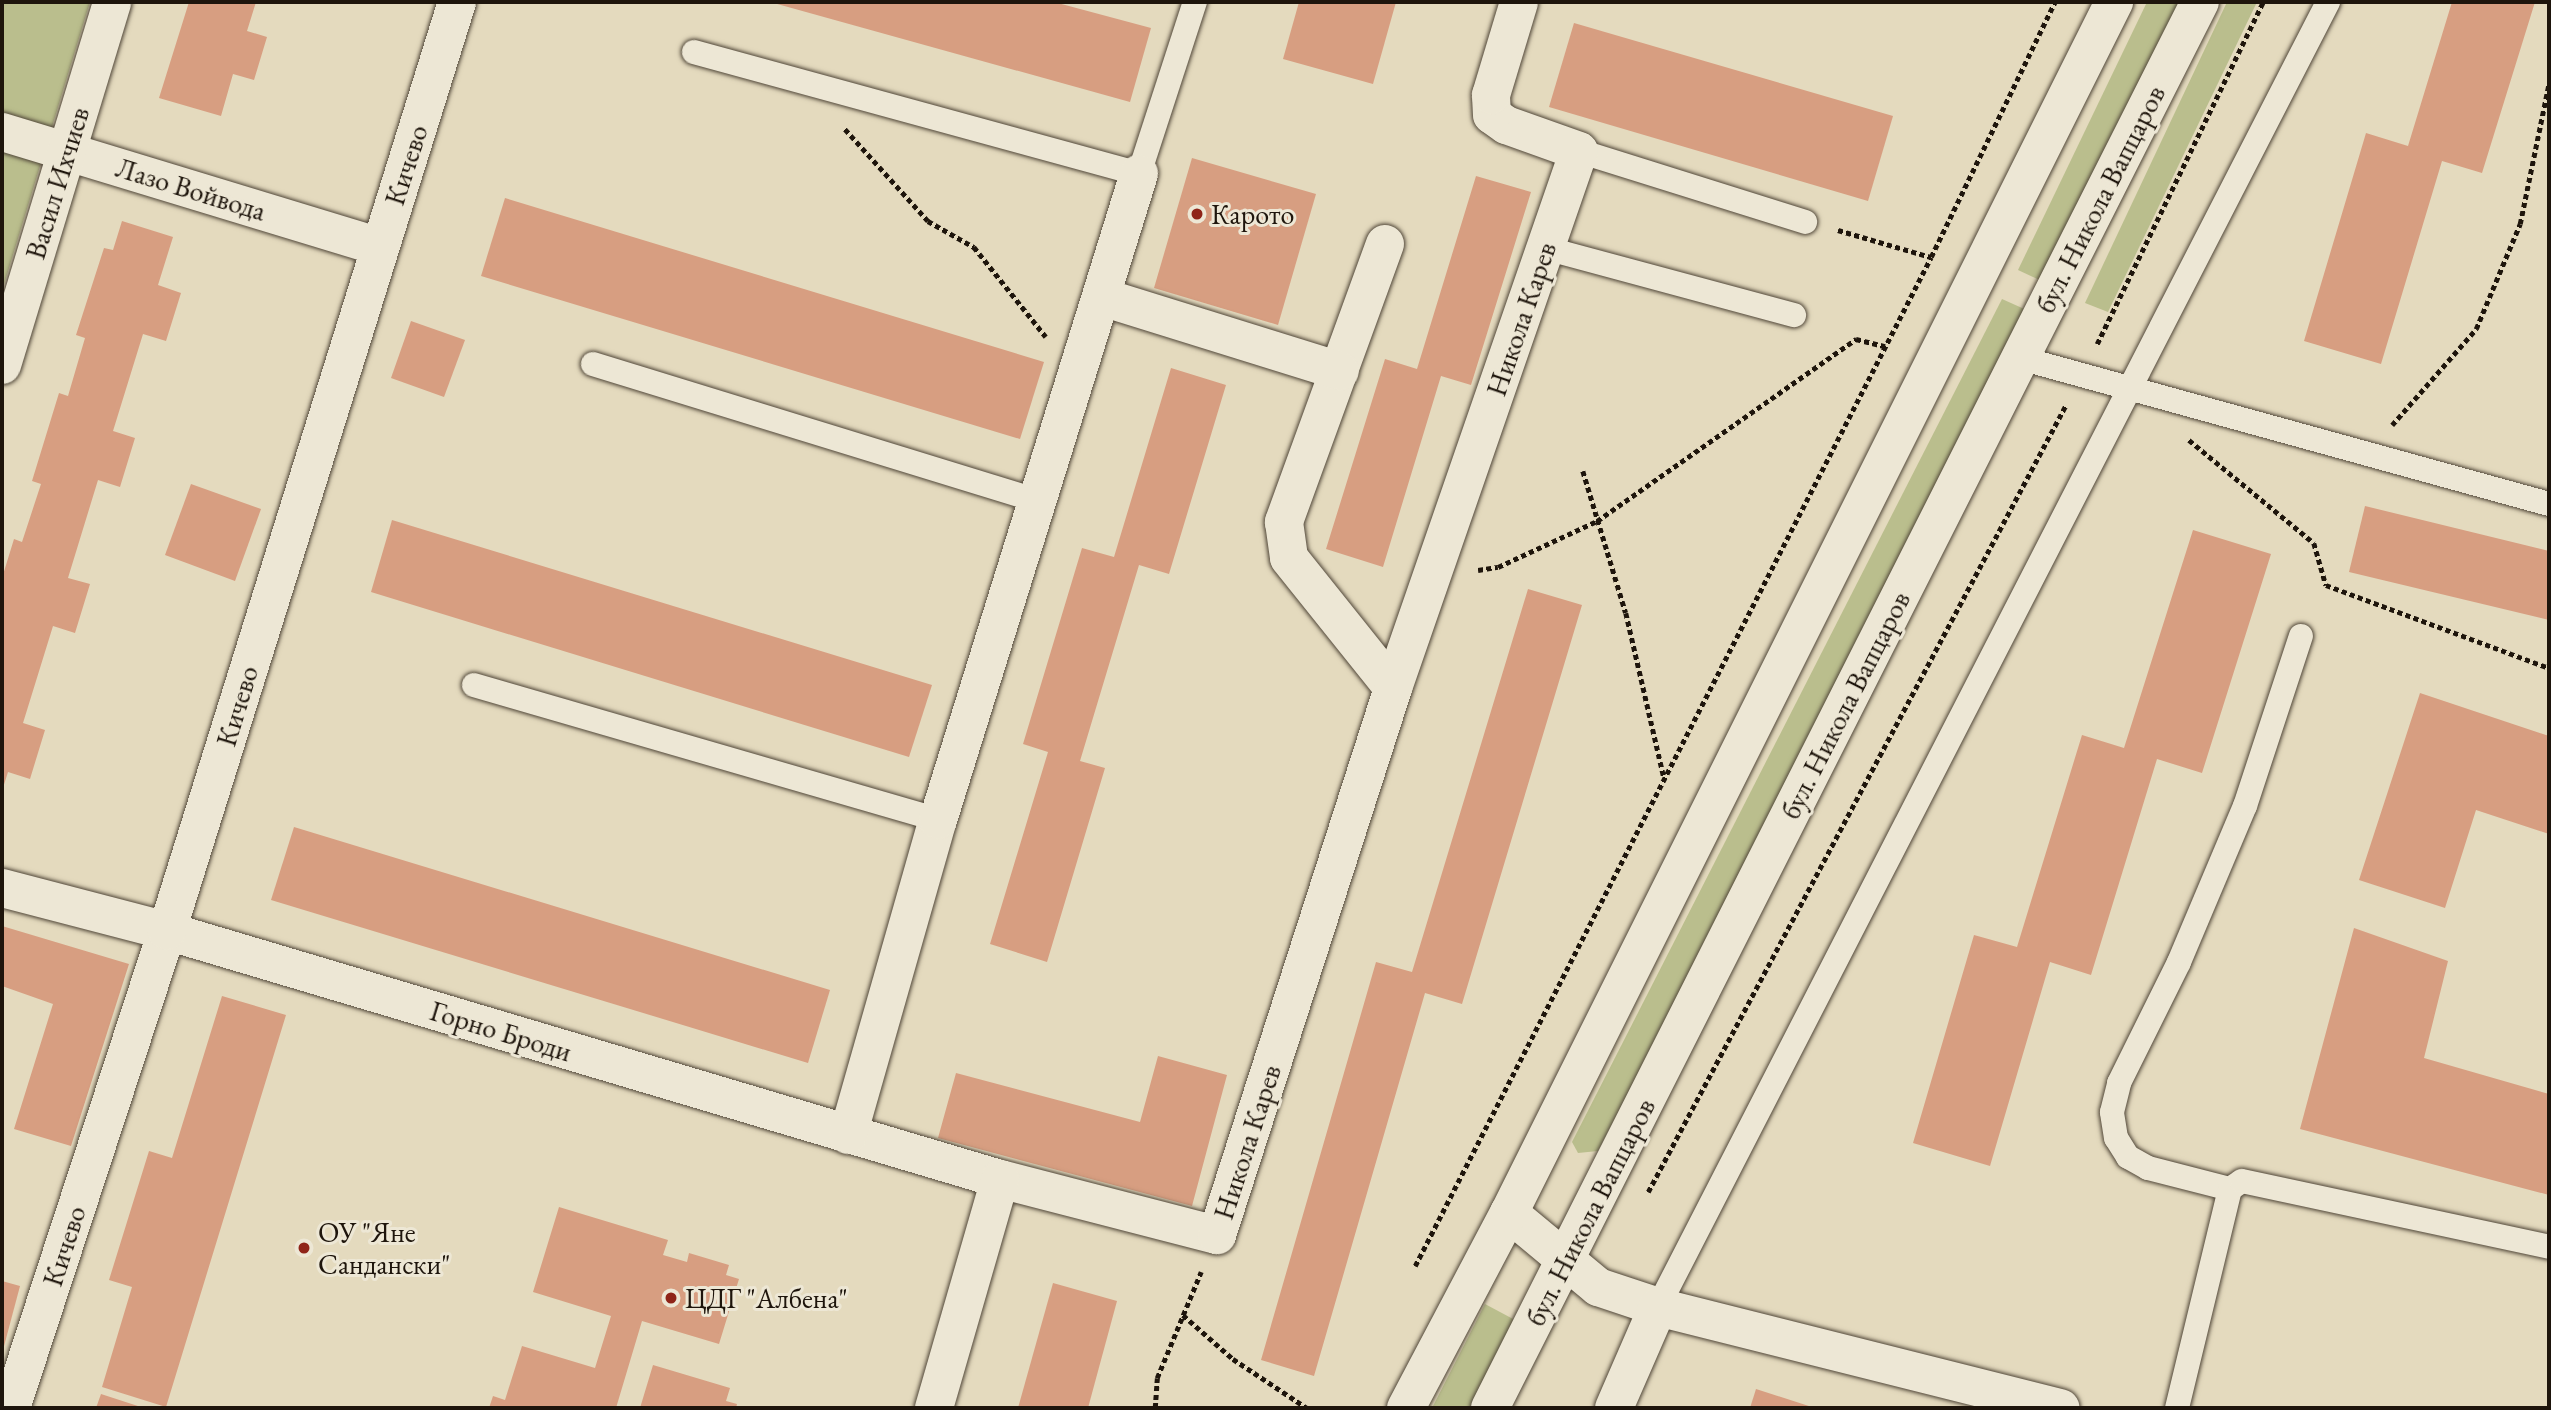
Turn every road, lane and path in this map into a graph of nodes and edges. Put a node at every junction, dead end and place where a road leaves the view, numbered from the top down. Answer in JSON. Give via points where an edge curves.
{"nodes":[{"id":1,"x":112,"y":2,"type":"edge"},
{"id":2,"x":457,"y":2,"type":"edge"},
{"id":3,"x":1195,"y":2,"type":"edge"},
{"id":4,"x":1519,"y":2,"type":"edge"},
{"id":5,"x":2054,"y":2,"type":"edge"},
{"id":6,"x":2114,"y":2,"type":"edge"},
{"id":7,"x":2200,"y":2,"type":"edge"},
{"id":8,"x":2263,"y":2,"type":"edge"},
{"id":9,"x":2328,"y":2,"type":"edge"},
{"id":10,"x":694,"y":52,"type":"dead end"},
{"id":11,"x":802,"y":82,"type":"junction"},
{"id":12,"x":2549,"y":83,"type":"edge"},
{"id":13,"x":2,"y":132,"type":"edge"},
{"id":14,"x":67,"y":151,"type":"junction"},
{"id":15,"x":1579,"y":151,"type":"junction"},
{"id":16,"x":1139,"y":174,"type":"junction"},
{"id":17,"x":1805,"y":222,"type":"joint"},
{"id":18,"x":1385,"y":244,"type":"dead end"},
{"id":19,"x":380,"y":247,"type":"junction"},
{"id":20,"x":1545,"y":248,"type":"junction"},
{"id":21,"x":1931,"y":257,"type":"junction"},
{"id":22,"x":1102,"y":297,"type":"junction"},
{"id":23,"x":1794,"y":315,"type":"dead end"},
{"id":24,"x":1885,"y":346,"type":"junction"},
{"id":25,"x":2020,"y":358,"type":"junction"},
{"id":26,"x":593,"y":364,"type":"dead end"},
{"id":27,"x":2,"y":365,"type":"edge"},
{"id":28,"x":1340,"y":370,"type":"junction"},
{"id":29,"x":1077,"y":376,"type":"junction"},
{"id":30,"x":2080,"y":377,"type":"junction"},
{"id":31,"x":2128,"y":391,"type":"junction"},
{"id":32,"x":2180,"y":433,"type":"dead end"},
{"id":33,"x":2366,"y":454,"type":"junction"},
{"id":34,"x":1583,"y":471,"type":"dead end"},
{"id":35,"x":1038,"y":501,"type":"junction"},
{"id":36,"x":2549,"y":503,"type":"edge"},
{"id":37,"x":1597,"y":521,"type":"junction"},
{"id":38,"x":1432,"y":575,"type":"junction"},
{"id":39,"x":2301,"y":636,"type":"dead end"},
{"id":40,"x":2549,"y":668,"type":"edge"},
{"id":41,"x":474,"y":685,"type":"dead end"},
{"id":42,"x":1393,"y":688,"type":"junction"},
{"id":43,"x":1665,"y":778,"type":"junction"},
{"id":44,"x":938,"y":820,"type":"junction"},
{"id":45,"x":2,"y":888,"type":"edge"},
{"id":46,"x":167,"y":931,"type":"junction"},
{"id":47,"x":848,"y":1135,"type":"junction"},
{"id":48,"x":1000,"y":1179,"type":"junction"},
{"id":49,"x":2231,"y":1189,"type":"junction"},
{"id":50,"x":1644,"y":1201,"type":"dead end"},
{"id":51,"x":1510,"y":1213,"type":"junction"},
{"id":52,"x":1217,"y":1235,"type":"junction"},
{"id":53,"x":2549,"y":1247,"type":"edge"},
{"id":54,"x":1567,"y":1260,"type":"junction"},
{"id":55,"x":1415,"y":1266,"type":"dead end"},
{"id":56,"x":1658,"y":1307,"type":"junction"},
{"id":57,"x":1183,"y":1315,"type":"junction"},
{"id":58,"x":11,"y":1408,"type":"edge"},
{"id":59,"x":934,"y":1408,"type":"edge"},
{"id":60,"x":1155,"y":1408,"type":"edge"},
{"id":61,"x":1307,"y":1408,"type":"edge"},
{"id":62,"x":1406,"y":1408,"type":"edge"},
{"id":63,"x":1490,"y":1408,"type":"edge"},
{"id":64,"x":1614,"y":1408,"type":"edge"},
{"id":65,"x":2061,"y":1408,"type":"edge"},
{"id":66,"x":2177,"y":1408,"type":"edge"}],
"edges":[{"from":1,"to":14,"type":"street","name":"Васил Ихчиев"},
{"from":2,"to":19,"type":"street","name":"Кичево"},
{"from":3,"to":16,"type":"lane"},
{"from":4,"to":15,"type":"street","via":[[1490,95],[1492,115],[1506,125]]},
{"from":5,"to":21,"type":"path"},
{"from":6,"to":51,"type":"street"},
{"from":7,"to":25,"type":"street","name":"бул. Никола Вапцаров"},
{"from":8,"to":30,"type":"path"},
{"from":9,"to":31,"type":"lane"},
{"from":10,"to":11,"type":"lane"},
{"from":11,"to":16,"type":"lane"},
{"from":11,"to":29,"type":"path","via":[[928,221],[974,247]]},
{"from":12,"to":33,"type":"path","via":[[2520,224],[2476,329]]},
{"from":13,"to":14,"type":"street","name":"Лазо Войвода"},
{"from":14,"to":19,"type":"street","name":"Лазо Войвода"},
{"from":14,"to":27,"type":"street","name":"Васил Ихчиев"},
{"from":15,"to":17,"type":"lane"},
{"from":15,"to":20,"type":"street","name":"Никола Карев"},
{"from":16,"to":22,"type":"street"},
{"from":17,"to":21,"type":"path","via":[[1905,246]]},
{"from":18,"to":28,"type":"street"},
{"from":19,"to":46,"type":"street","name":"Кичево"},
{"from":20,"to":23,"type":"lane"},
{"from":20,"to":38,"type":"street","name":"Никола Карев"},
{"from":21,"to":24,"type":"path"},
{"from":22,"to":28,"type":"street"},
{"from":22,"to":29,"type":"street"},
{"from":24,"to":37,"type":"path","via":[[1856,339]]},
{"from":24,"to":43,"type":"path"},
{"from":25,"to":30,"type":"lane"},
{"from":25,"to":54,"type":"street","name":"бул. Никола Вапцаров"},
{"from":26,"to":35,"type":"lane"},
{"from":28,"to":42,"type":"street","via":[[1284,522],[1289,558]]},
{"from":29,"to":35,"type":"street"},
{"from":30,"to":31,"type":"lane"},
{"from":30,"to":50,"type":"path"},
{"from":31,"to":33,"type":"lane"},
{"from":31,"to":56,"type":"lane"},
{"from":32,"to":40,"type":"path","via":[[2314,543],[2326,585]]},
{"from":33,"to":36,"type":"lane"},
{"from":34,"to":37,"type":"path"},
{"from":35,"to":44,"type":"street"},
{"from":37,"to":38,"type":"path","via":[[1498,567]]},
{"from":37,"to":43,"type":"path","via":[[1626,613]]},
{"from":38,"to":42,"type":"street","name":"Никола Карев"},
{"from":39,"to":49,"type":"lane","via":[[2245,806],[2179,962],[2119,1083],[2112,1112],[2116,1138],[2128,1157],[2148,1168]]},
{"from":41,"to":44,"type":"lane"},
{"from":42,"to":52,"type":"street","name":"Никола Карев"},
{"from":43,"to":55,"type":"path"},
{"from":44,"to":47,"type":"street"},
{"from":45,"to":46,"type":"street","name":"Горно Броди"},
{"from":46,"to":47,"type":"street","name":"Горно Броди"},
{"from":46,"to":58,"type":"street","name":"Кичево"},
{"from":47,"to":48,"type":"street","name":"Горно Броди"},
{"from":48,"to":52,"type":"street","name":"Никола Карев"},
{"from":48,"to":59,"type":"street"},
{"from":49,"to":53,"type":"lane","via":[[2242,1181],[2257,1181]]},
{"from":49,"to":66,"type":"lane"},
{"from":51,"to":54,"type":"street"},
{"from":51,"to":62,"type":"street"},
{"from":52,"to":57,"type":"path"},
{"from":54,"to":56,"type":"street","via":[[1598,1287]]},
{"from":54,"to":63,"type":"street","name":"бул. Никола Вапцаров"},
{"from":56,"to":64,"type":"street"},
{"from":56,"to":65,"type":"street"},
{"from":57,"to":60,"type":"path","via":[[1157,1378]]},
{"from":57,"to":61,"type":"path","via":[[1233,1359]]}]}
